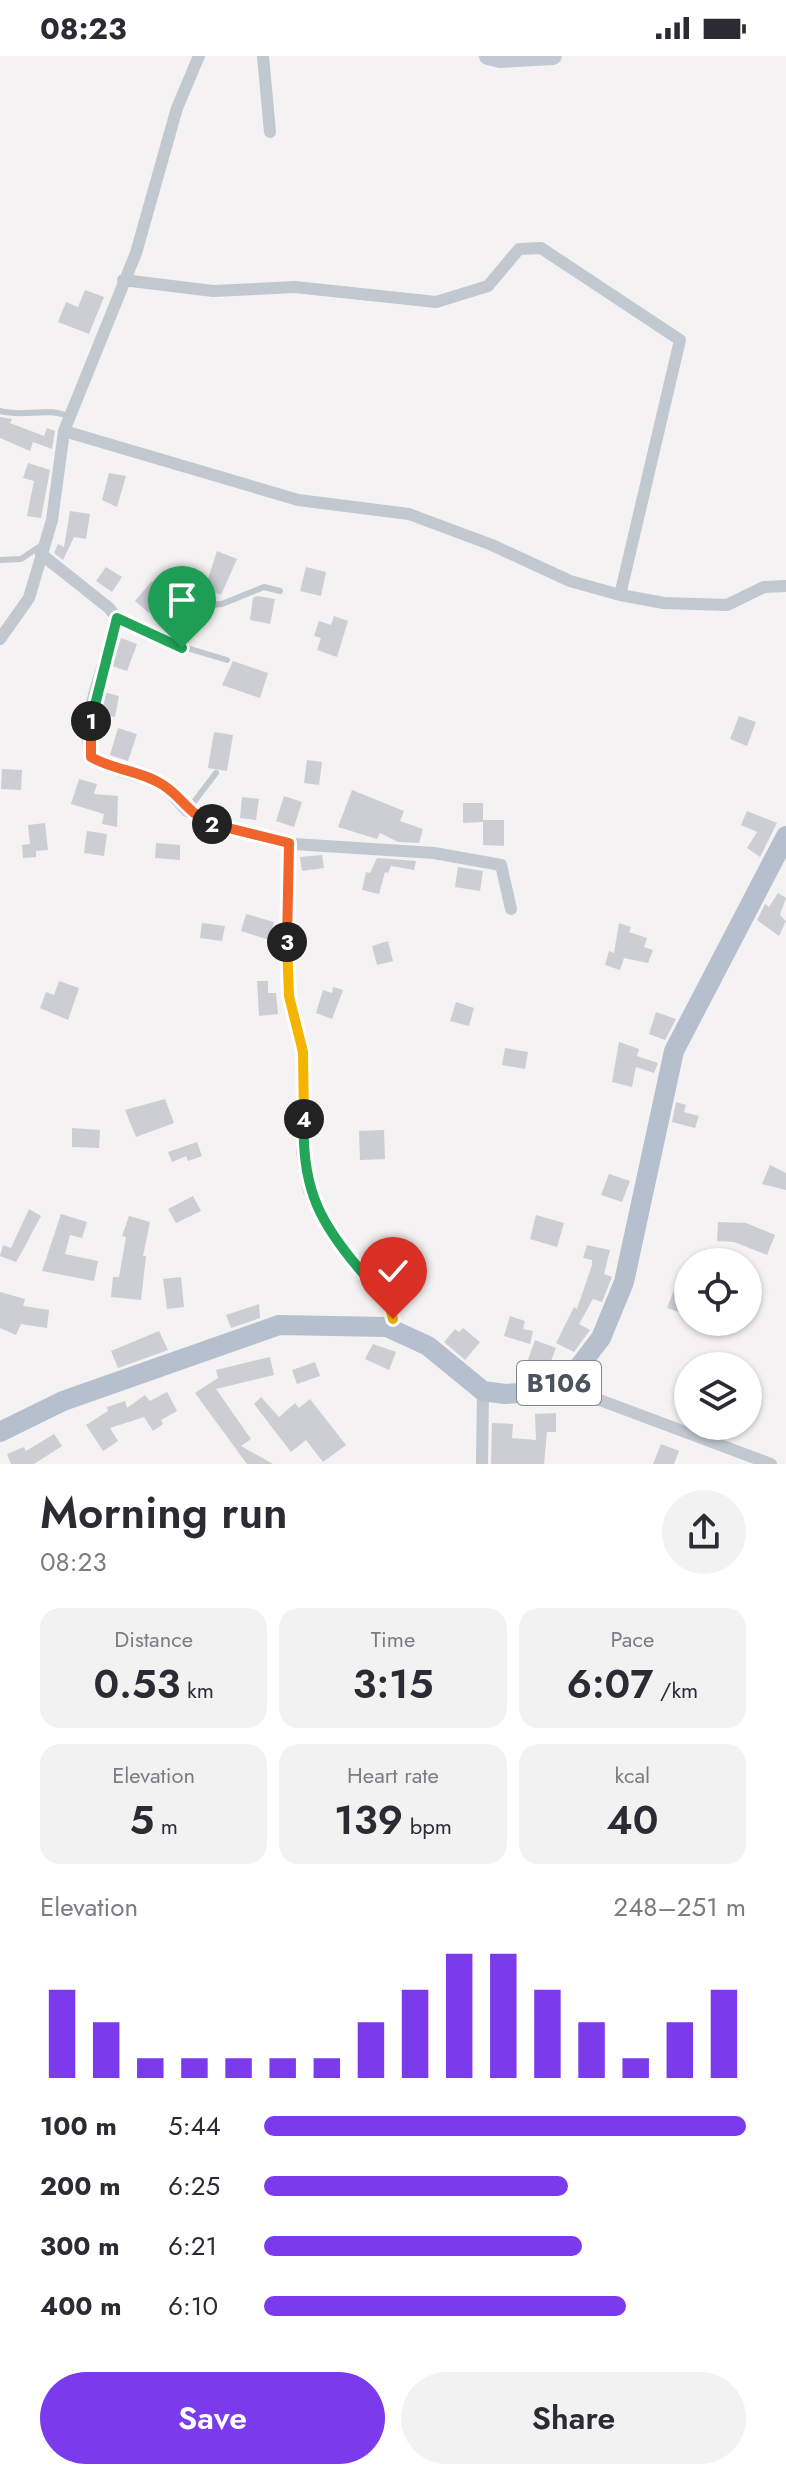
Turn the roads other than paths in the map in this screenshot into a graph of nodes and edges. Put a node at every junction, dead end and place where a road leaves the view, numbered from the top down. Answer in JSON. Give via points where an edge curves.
{"nodes":[{"id":1,"x":199,"y":56,"type":"edge"},
{"id":2,"x":263,"y":56,"type":"edge"},
{"id":3,"x":488,"y":56,"type":"edge"},
{"id":4,"x":553,"y":56,"type":"edge"},
{"id":5,"x":270,"y":132,"type":"dead end"},
{"id":6,"x":123,"y":280,"type":"junction"},
{"id":7,"x":0,"y":411,"type":"edge"},
{"id":8,"x":70,"y":417,"type":"junction"},
{"id":9,"x":64,"y":431,"type":"junction"},
{"id":10,"x":43,"y":548,"type":"junction"},
{"id":11,"x":0,"y":560,"type":"edge"},
{"id":12,"x":786,"y":586,"type":"edge"},
{"id":13,"x":280,"y":591,"type":"dead end"},
{"id":14,"x":620,"y":595,"type":"junction"},
{"id":15,"x":117,"y":618,"type":"junction"},
{"id":16,"x":0,"y":639,"type":"edge"},
{"id":17,"x":168,"y":643,"type":"junction"},
{"id":18,"x":227,"y":660,"type":"dead end"},
{"id":19,"x":216,"y":773,"type":"dead end"},
{"id":20,"x":187,"y":811,"type":"junction"},
{"id":21,"x":786,"y":836,"type":"edge"},
{"id":22,"x":289,"y":843,"type":"junction"},
{"id":23,"x":511,"y":909,"type":"dead end"},
{"id":24,"x":391,"y":1329,"type":"junction"},
{"id":25,"x":571,"y":1377,"type":"junction"},
{"id":26,"x":483,"y":1391,"type":"junction"},
{"id":27,"x":0,"y":1432,"type":"edge"},
{"id":28,"x":482,"y":1464,"type":"edge"},
{"id":29,"x":771,"y":1464,"type":"edge"}],
"edges":[{"from":1,"to":6,"type":"street","via":[[177,108],[136,253]]},
{"from":2,"to":5,"type":"street"},
{"from":3,"to":4,"type":"street"},
{"from":6,"to":8,"type":"street"},
{"from":6,"to":14,"type":"street","via":[[213,291],[295,287],[436,302],[488,286],[519,249],[541,248],[680,340]]},
{"from":7,"to":8,"type":"lane","via":[[25,415],[51,410]]},
{"from":8,"to":9,"type":"street"},
{"from":9,"to":10,"type":"street"},
{"from":9,"to":14,"type":"street","via":[[298,500],[409,514],[570,581]]},
{"from":10,"to":11,"type":"lane","via":[[21,559]]},
{"from":10,"to":15,"type":"street"},
{"from":10,"to":16,"type":"street","via":[[29,598]]},
{"from":12,"to":14,"type":"street","via":[[764,587],[727,605]]},
{"from":13,"to":17,"type":"lane","via":[[264,587],[222,604],[181,608]]},
{"from":15,"to":17,"type":"lane"},
{"from":15,"to":20,"type":"street","via":[[96,689],[89,752],[102,764],[161,783]]},
{"from":17,"to":18,"type":"lane"},
{"from":19,"to":20,"type":"lane"},
{"from":20,"to":22,"type":"street","via":[[225,829]]},
{"from":21,"to":25,"type":"main road","number":"B106","via":[[674,1051],[624,1282],[601,1338]]},
{"from":22,"to":23,"type":"street","via":[[434,853],[501,865]]},
{"from":22,"to":24,"type":"street","via":[[289,996],[303,1052],[302,1152],[309,1191],[329,1228],[390,1307]]},
{"from":24,"to":26,"type":"main road","number":"B106","via":[[428,1346]]},
{"from":24,"to":27,"type":"main road","number":"B106","via":[[279,1325],[63,1401]]},
{"from":25,"to":26,"type":"main road","number":"B106","via":[[537,1392]]},
{"from":25,"to":29,"type":"street","via":[[589,1396]]},
{"from":26,"to":28,"type":"street"}]}
